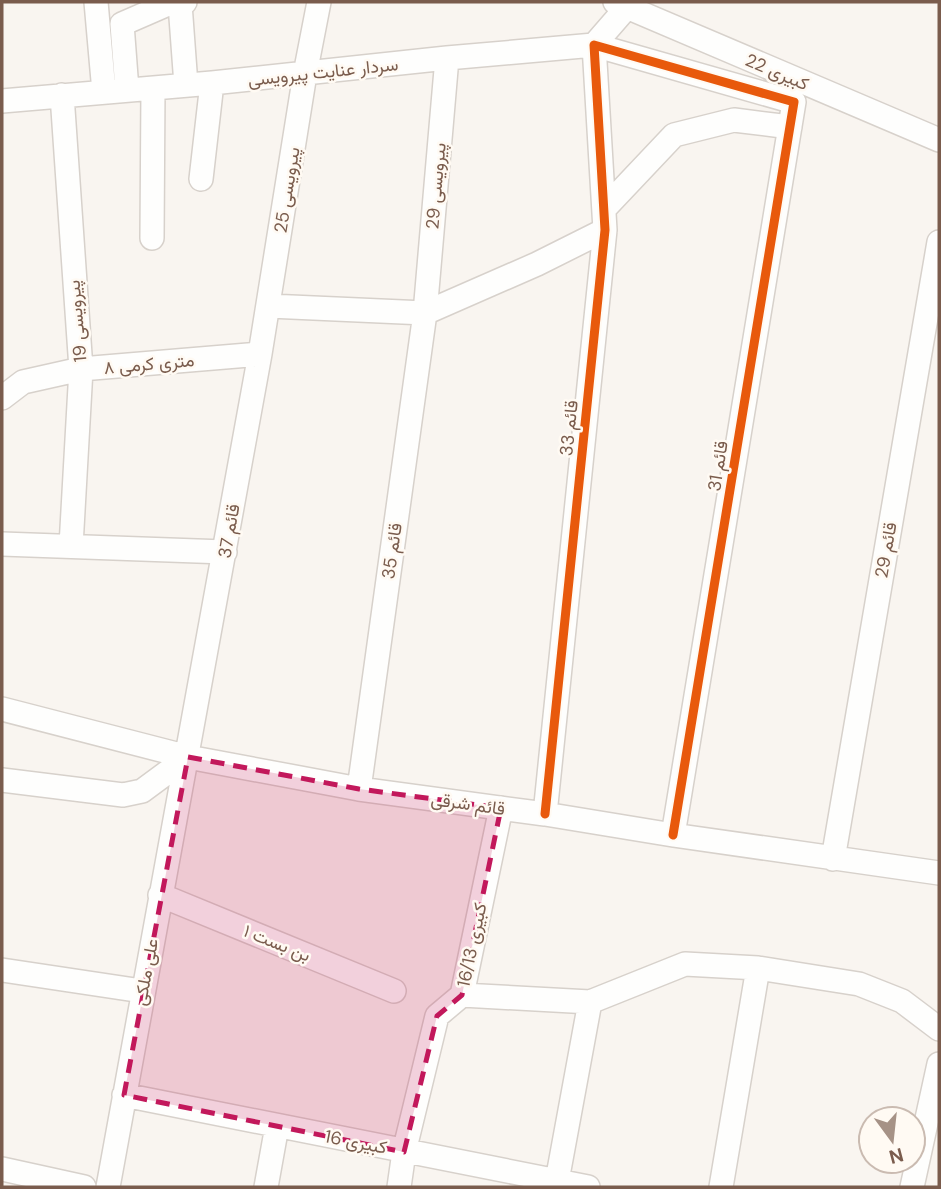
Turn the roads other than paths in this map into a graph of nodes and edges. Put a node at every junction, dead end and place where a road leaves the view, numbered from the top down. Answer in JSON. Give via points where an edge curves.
{"nodes":[{"id":1,"x":96,"y":2,"type":"edge"},
{"id":2,"x":319,"y":2,"type":"edge"},
{"id":3,"x":183,"y":3,"type":"edge"},
{"id":4,"x":621,"y":4,"type":"edge"},
{"id":5,"x":594,"y":46,"type":"junction"},
{"id":6,"x":447,"y":58,"type":"junction"},
{"id":7,"x":305,"y":74,"type":"junction"},
{"id":8,"x":212,"y":83,"type":"junction"},
{"id":9,"x":186,"y":85,"type":"junction"},
{"id":10,"x":153,"y":88,"type":"junction"},
{"id":11,"x":115,"y":91,"type":"junction"},
{"id":12,"x":62,"y":95,"type":"junction"},
{"id":13,"x":2,"y":101,"type":"edge"},
{"id":14,"x":790,"y":127,"type":"junction"},
{"id":15,"x":939,"y":140,"type":"edge"},
{"id":16,"x":201,"y":179,"type":"dead end"},
{"id":17,"x":605,"y":219,"type":"junction"},
{"id":18,"x":152,"y":238,"type":"dead end"},
{"id":19,"x":939,"y":242,"type":"edge"},
{"id":20,"x":269,"y":306,"type":"junction"},
{"id":21,"x":425,"y":313,"type":"junction"},
{"id":22,"x":260,"y":354,"type":"junction"},
{"id":23,"x":81,"y":369,"type":"junction"},
{"id":24,"x":2,"y":398,"type":"edge"},
{"id":25,"x":2,"y":544,"type":"edge"},
{"id":26,"x":71,"y":546,"type":"junction"},
{"id":27,"x":225,"y":552,"type":"junction"},
{"id":28,"x":2,"y":709,"type":"edge"},
{"id":29,"x":188,"y":757,"type":"junction"},
{"id":30,"x":2,"y":780,"type":"edge"},
{"id":31,"x":359,"y":789,"type":"junction"},
{"id":32,"x":501,"y":808,"type":"junction"},
{"id":33,"x":545,"y":814,"type":"junction"},
{"id":34,"x":673,"y":835,"type":"junction"},
{"id":35,"x":833,"y":859,"type":"junction"},
{"id":36,"x":939,"y":873,"type":"edge"},
{"id":37,"x":160,"y":895,"type":"junction"},
{"id":38,"x":758,"y":968,"type":"junction"},
{"id":39,"x":2,"y":970,"type":"edge"},
{"id":40,"x":394,"y":991,"type":"dead end"},
{"id":41,"x":142,"y":992,"type":"junction"},
{"id":42,"x":462,"y":995,"type":"junction"},
{"id":43,"x":590,"y":1002,"type":"junction"},
{"id":44,"x":939,"y":1029,"type":"edge"},
{"id":45,"x":939,"y":1064,"type":"edge"},
{"id":46,"x":124,"y":1095,"type":"junction"},
{"id":47,"x":277,"y":1126,"type":"junction"},
{"id":48,"x":404,"y":1152,"type":"junction"},
{"id":49,"x":2,"y":1169,"type":"edge"},
{"id":50,"x":557,"y":1181,"type":"junction"},
{"id":51,"x":84,"y":1187,"type":"edge"},
{"id":52,"x":108,"y":1187,"type":"edge"},
{"id":53,"x":266,"y":1187,"type":"edge"},
{"id":54,"x":399,"y":1187,"type":"edge"},
{"id":55,"x":588,"y":1187,"type":"edge"},
{"id":56,"x":721,"y":1187,"type":"edge"},
{"id":57,"x":912,"y":1187,"type":"edge"}],
"edges":[{"from":1,"to":11,"type":"street"},
{"from":2,"to":7,"type":"street","name":"پیرویسی 25"},
{"from":3,"to":9,"type":"street"},
{"from":3,"to":11,"type":"street","via":[[169,4],[122,24]]},
{"from":4,"to":5,"type":"street"},
{"from":4,"to":15,"type":"street","name":"کبیری 22"},
{"from":5,"to":6,"type":"street","name":"سردار عنایت پیرویسی"},
{"from":5,"to":14,"type":"street","name":"قائم 31","via":[[794,102]]},
{"from":5,"to":17,"type":"street","name":"قائم 33"},
{"from":6,"to":7,"type":"street","name":"سردار عنایت پیرویسی"},
{"from":6,"to":21,"type":"street","name":"پیرویسی 29"},
{"from":7,"to":8,"type":"street","name":"سردار عنایت پیرویسی"},
{"from":7,"to":20,"type":"street","name":"پیرویسی 25"},
{"from":8,"to":9,"type":"street","name":"سردار عنایت پیرویسی"},
{"from":8,"to":16,"type":"street"},
{"from":9,"to":10,"type":"street","name":"سردار عنایت پیرویسی"},
{"from":10,"to":11,"type":"street","name":"سردار عنایت پیرویسی"},
{"from":10,"to":18,"type":"street"},
{"from":11,"to":12,"type":"street","name":"سردار عنایت پیرویسی"},
{"from":12,"to":13,"type":"street","name":"سردار عنایت پیرویسی"},
{"from":12,"to":23,"type":"street","name":"پیرویسی 19"},
{"from":14,"to":17,"type":"street","via":[[734,120],[674,135]]},
{"from":14,"to":34,"type":"street","name":"قائم 31"},
{"from":17,"to":21,"type":"street","via":[[537,264]]},
{"from":17,"to":33,"type":"street","name":"قائم 33"},
{"from":19,"to":35,"type":"street","name":"قائم 29"},
{"from":20,"to":21,"type":"street"},
{"from":20,"to":22,"type":"street","name":"قائم 37"},
{"from":21,"to":31,"type":"street","name":"قائم 35"},
{"from":22,"to":23,"type":"street","name":"۸ متری کرمی"},
{"from":22,"to":27,"type":"street","name":"قائم 37"},
{"from":23,"to":24,"type":"street","name":"۸ متری کرمی","via":[[23,382]]},
{"from":23,"to":26,"type":"street","name":"پیرویسی 19"},
{"from":25,"to":26,"type":"street"},
{"from":26,"to":27,"type":"street"},
{"from":27,"to":29,"type":"street","name":"قائم 37"},
{"from":28,"to":29,"type":"street","name":"قائم شرقی"},
{"from":29,"to":30,"type":"street","via":[[142,790],[123,795]]},
{"from":29,"to":31,"type":"street","name":"قائم شرقی"},
{"from":29,"to":37,"type":"street","name":"علی ملکی"},
{"from":31,"to":32,"type":"street","name":"قائم شرقی"},
{"from":32,"to":33,"type":"street","name":"قائم شرقی"},
{"from":32,"to":42,"type":"street","name":"کبیری 16/13"},
{"from":33,"to":34,"type":"street","name":"قائم شرقی"},
{"from":34,"to":35,"type":"street","name":"قائم شرقی"},
{"from":35,"to":36,"type":"street","name":"قائم شرقی"},
{"from":37,"to":40,"type":"street","name":"بن بست ۱"},
{"from":37,"to":41,"type":"street","name":"علی ملکی"},
{"from":38,"to":43,"type":"street","via":[[685,964]]},
{"from":38,"to":44,"type":"street","via":[[859,985],[902,1002]]},
{"from":38,"to":56,"type":"street"},
{"from":39,"to":41,"type":"street"},
{"from":41,"to":46,"type":"street","name":"علی ملکی"},
{"from":42,"to":43,"type":"street"},
{"from":42,"to":48,"type":"street","name":"کبیری 16/13","via":[[438,1016]]},
{"from":43,"to":50,"type":"street"},
{"from":45,"to":57,"type":"street"},
{"from":46,"to":47,"type":"street","name":"کبیری 16"},
{"from":46,"to":52,"type":"street","name":"علی ملکی"},
{"from":47,"to":48,"type":"street","name":"کبیری 16"},
{"from":47,"to":53,"type":"street"},
{"from":48,"to":50,"type":"street","name":"کبیری 16"},
{"from":48,"to":54,"type":"street","name":"کبیری 16/13"},
{"from":49,"to":51,"type":"street"},
{"from":50,"to":55,"type":"street","name":"کبیری 16"}]}
